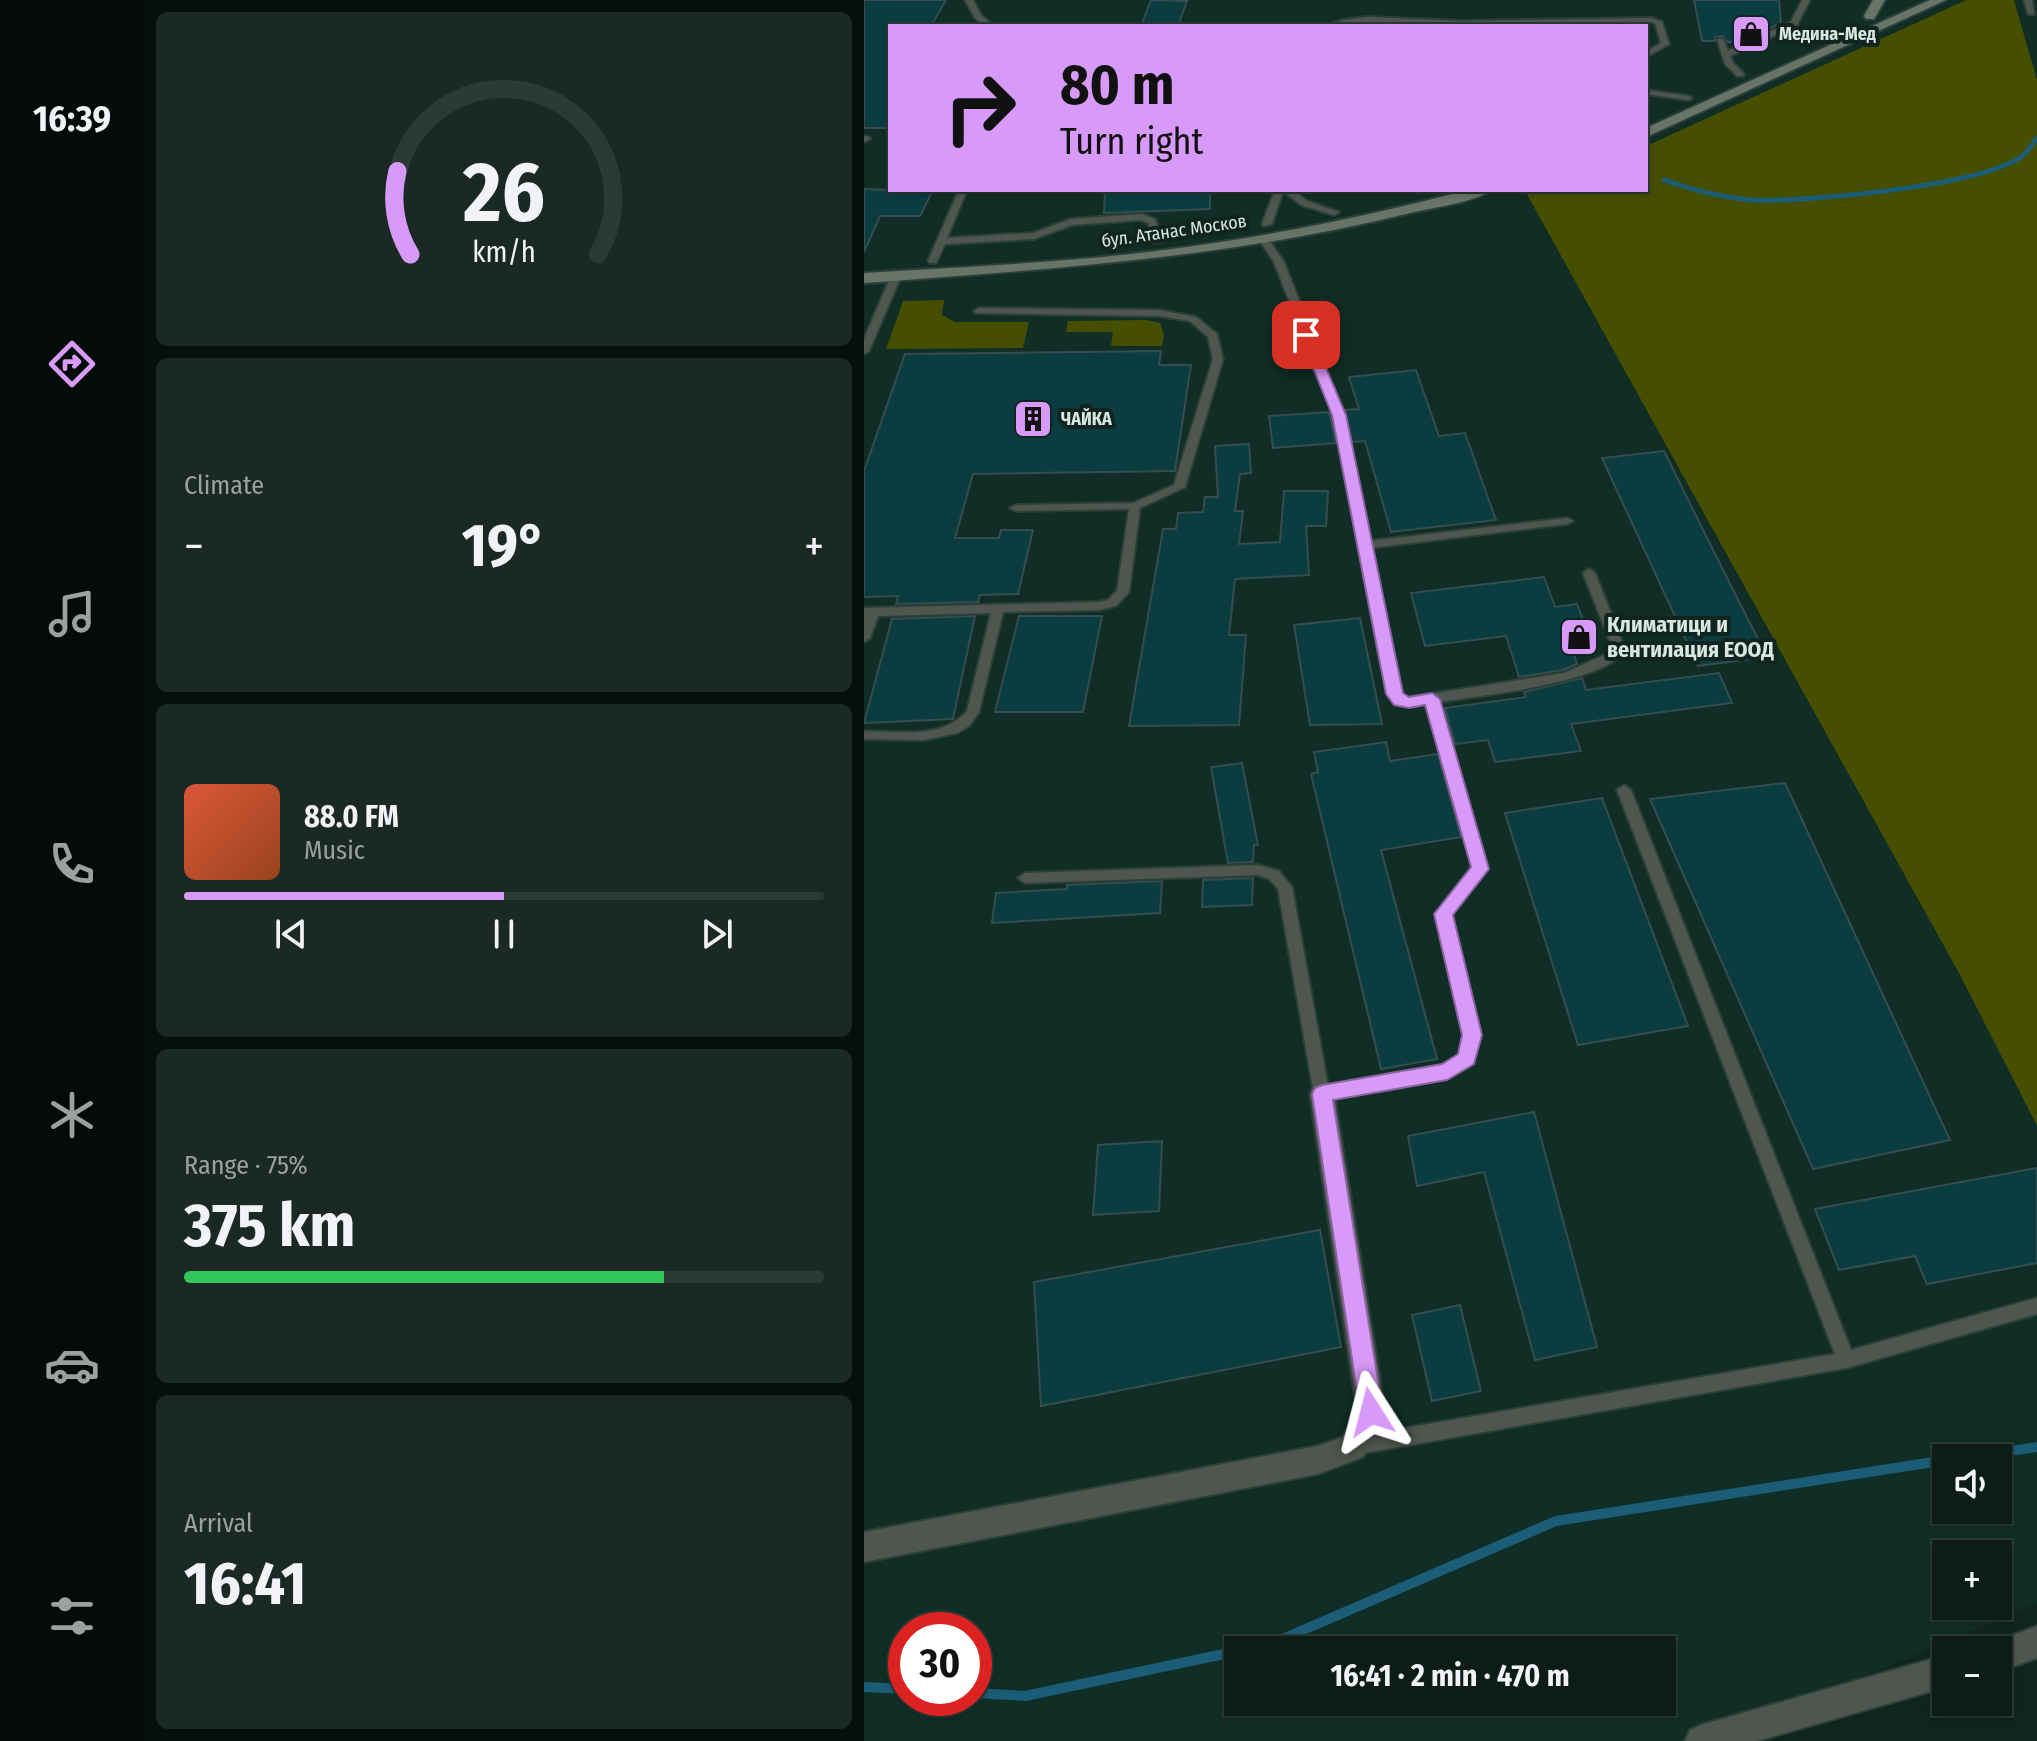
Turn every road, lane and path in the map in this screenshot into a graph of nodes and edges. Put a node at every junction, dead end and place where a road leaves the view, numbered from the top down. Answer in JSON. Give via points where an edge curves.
{"nodes":[{"id":1,"x":969,"y":0,"type":"edge"},
{"id":2,"x":1806,"y":0,"type":"edge"},
{"id":3,"x":1879,"y":0,"type":"edge"},
{"id":4,"x":1940,"y":0,"type":"edge"},
{"id":5,"x":2028,"y":0,"type":"edge"},
{"id":6,"x":1893,"y":5,"type":"dead end"},
{"id":7,"x":2031,"y":12,"type":"dead end"},
{"id":8,"x":1870,"y":16,"type":"junction"},
{"id":9,"x":1855,"y":22,"type":"dead end"},
{"id":10,"x":987,"y":24,"type":"edge"},
{"id":11,"x":1336,"y":24,"type":"edge"},
{"id":12,"x":1724,"y":42,"type":"dead end"},
{"id":13,"x":1648,"y":54,"type":"edge"},
{"id":14,"x":1725,"y":55,"type":"junction"},
{"id":15,"x":1754,"y":68,"type":"dead end"},
{"id":16,"x":1733,"y":77,"type":"joint"},
{"id":17,"x":1648,"y":92,"type":"edge"},
{"id":18,"x":1694,"y":95,"type":"joint"},
{"id":19,"x":1660,"y":110,"type":"dead end"},
{"id":20,"x":1648,"y":132,"type":"edge"},
{"id":21,"x":962,"y":192,"type":"edge"},
{"id":22,"x":1278,"y":192,"type":"edge"},
{"id":23,"x":1290,"y":192,"type":"edge"},
{"id":24,"x":1429,"y":192,"type":"edge"},
{"id":25,"x":1476,"y":192,"type":"edge"},
{"id":26,"x":1334,"y":212,"type":"junction"},
{"id":27,"x":1265,"y":231,"type":"junction"},
{"id":28,"x":941,"y":241,"type":"junction"},
{"id":29,"x":1158,"y":241,"type":"junction"},
{"id":30,"x":933,"y":261,"type":"junction"},
{"id":31,"x":907,"y":262,"type":"junction"},
{"id":32,"x":864,"y":265,"type":"edge"},
{"id":33,"x":896,"y":276,"type":"junction"},
{"id":34,"x":864,"y":278,"type":"edge"},
{"id":35,"x":979,"y":311,"type":"dead end"},
{"id":36,"x":864,"y":351,"type":"edge"},
{"id":37,"x":1135,"y":506,"type":"junction"},
{"id":38,"x":1016,"y":508,"type":"dead end"},
{"id":39,"x":1567,"y":521,"type":"dead end"},
{"id":40,"x":1364,"y":545,"type":"junction"},
{"id":41,"x":1589,"y":573,"type":"dead end"},
{"id":42,"x":998,"y":609,"type":"junction"},
{"id":43,"x":868,"y":612,"type":"edge"},
{"id":44,"x":864,"y":638,"type":"edge"},
{"id":45,"x":1432,"y":699,"type":"junction"},
{"id":46,"x":864,"y":735,"type":"edge"},
{"id":47,"x":1624,"y":790,"type":"dead end"},
{"id":48,"x":1025,"y":878,"type":"dead end"},
{"id":49,"x":1322,"y":1094,"type":"junction"},
{"id":50,"x":2037,"y":1306,"type":"edge"},
{"id":51,"x":1846,"y":1360,"type":"junction"},
{"id":52,"x":1353,"y":1447,"type":"junction"},
{"id":53,"x":864,"y":1547,"type":"edge"},
{"id":54,"x":2037,"y":1642,"type":"edge"},
{"id":55,"x":2012,"y":1651,"type":"edge"},
{"id":56,"x":1932,"y":1675,"type":"edge"},
{"id":57,"x":1701,"y":1741,"type":"edge"}],
"edges":[{"from":1,"to":10,"type":"lane"},
{"from":2,"to":14,"type":"lane","via":[[1794,23]]},
{"from":3,"to":8,"type":"main road"},
{"from":4,"to":20,"type":"main road"},
{"from":5,"to":7,"type":"lane"},
{"from":6,"to":8,"type":"main road"},
{"from":8,"to":9,"type":"main road"},
{"from":11,"to":13,"type":"lane","via":[[1363,19],[1651,20],[1658,22],[1665,44]]},
{"from":12,"to":14,"type":"lane"},
{"from":14,"to":16,"type":"lane"},
{"from":15,"to":16,"type":"main road"},
{"from":17,"to":18,"type":"lane"},
{"from":18,"to":19,"type":"main road"},
{"from":21,"to":28,"type":"lane"},
{"from":22,"to":27,"type":"lane"},
{"from":23,"to":26,"type":"lane","via":[[1304,203]]},
{"from":24,"to":26,"type":"main road","name":"бул. Атанас Москов"},
{"from":25,"to":27,"type":"main road","name":"бул. Атанас Москов","via":[[1358,221]]},
{"from":26,"to":27,"type":"main road","name":"бул. Атанас Москов"},
{"from":27,"to":29,"type":"main road","name":"бул. Атанас Москов"},
{"from":27,"to":33,"type":"main road","name":"бул. Атанас Москов","via":[[1107,261]]},
{"from":27,"to":40,"type":"lane","via":[[1339,415]]},
{"from":28,"to":29,"type":"lane","via":[[1034,236],[1071,222],[1141,217],[1152,221]]},
{"from":28,"to":30,"type":"lane"},
{"from":29,"to":30,"type":"main road","name":"бул. Атанас Москов"},
{"from":30,"to":31,"type":"main road","name":"бул. Атанас Москов"},
{"from":31,"to":32,"type":"main road","name":"бул. Атанас Москов"},
{"from":31,"to":33,"type":"main road","via":[[922,268]]},
{"from":33,"to":34,"type":"main road","name":"бул. Атанас Москов"},
{"from":33,"to":36,"type":"lane"},
{"from":35,"to":37,"type":"lane","via":[[1159,313],[1193,319],[1213,336],[1218,359],[1179,487]]},
{"from":37,"to":38,"type":"lane"},
{"from":37,"to":42,"type":"lane","via":[[1123,592],[1112,603]]},
{"from":39,"to":40,"type":"lane"},
{"from":40,"to":45,"type":"lane","via":[[1395,694],[1409,703]]},
{"from":41,"to":45,"type":"lane","via":[[1620,652],[1567,677]]},
{"from":42,"to":43,"type":"lane"},
{"from":42,"to":46,"type":"lane","via":[[973,712],[965,725],[949,733]]},
{"from":43,"to":44,"type":"lane"},
{"from":45,"to":49,"type":"lane","via":[[1480,869],[1444,914],[1472,1035],[1467,1058],[1447,1072]]},
{"from":47,"to":51,"type":"lane"},
{"from":48,"to":49,"type":"lane","via":[[1258,870],[1274,875],[1285,887]]},
{"from":49,"to":52,"type":"street","via":[[1371,1412]]},
{"from":50,"to":51,"type":"lane"},
{"from":51,"to":52,"type":"lane"},
{"from":52,"to":53,"type":"street","via":[[1318,1460]]},
{"from":54,"to":55,"type":"street"},
{"from":56,"to":57,"type":"street"}]}
